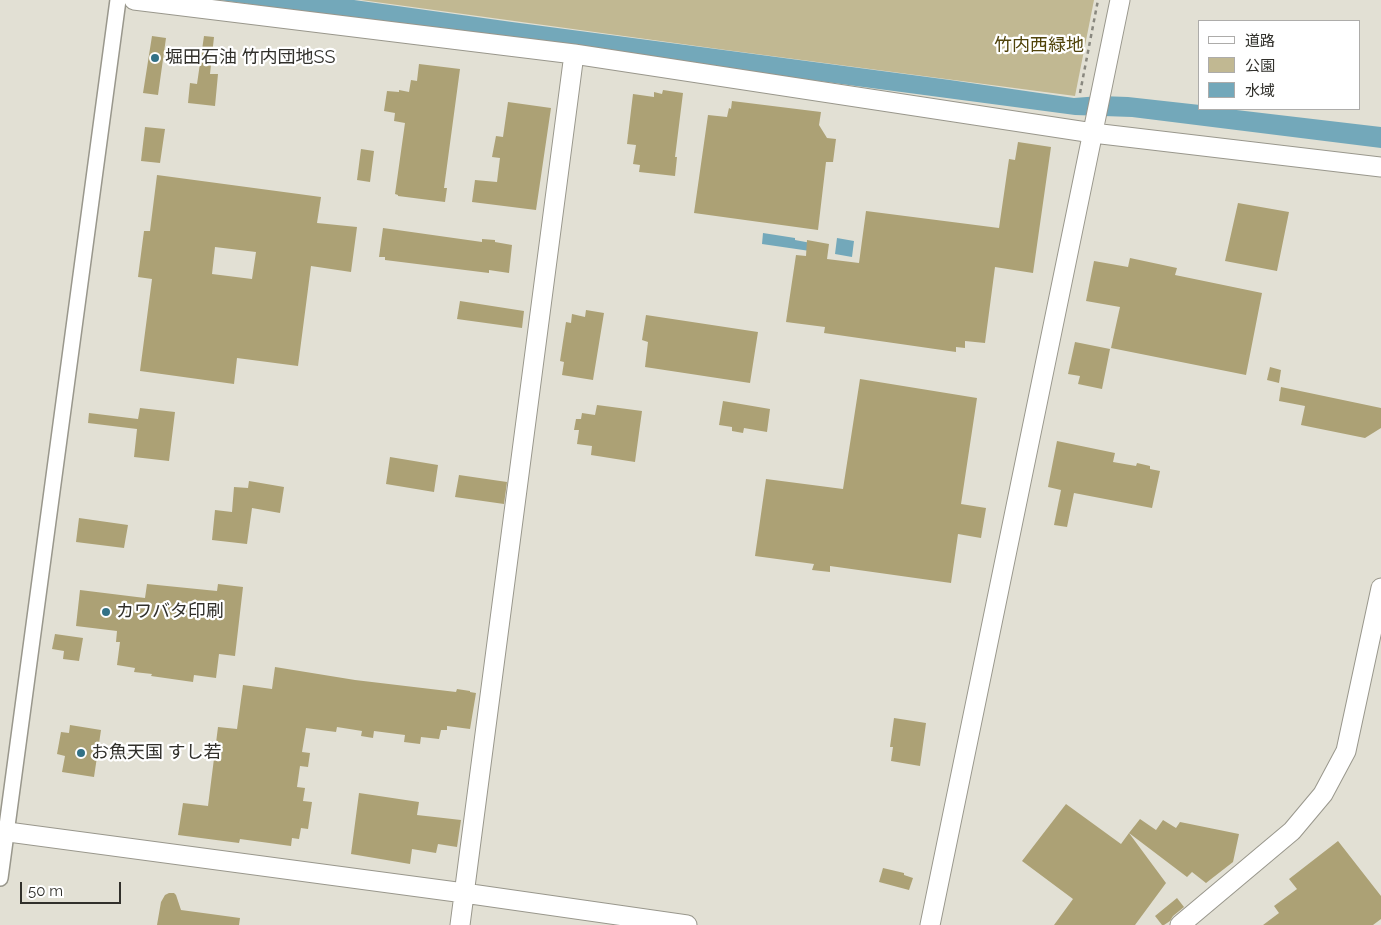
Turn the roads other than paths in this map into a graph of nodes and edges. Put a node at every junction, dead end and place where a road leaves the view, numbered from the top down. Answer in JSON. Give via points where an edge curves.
{"nodes":[{"id":1,"x":118,"y":0,"type":"edge"},
{"id":2,"x":134,"y":0,"type":"edge"},
{"id":3,"x":1120,"y":0,"type":"edge"},
{"id":4,"x":574,"y":54,"type":"junction"},
{"id":5,"x":1095,"y":124,"type":"junction"},
{"id":6,"x":1381,"y":167,"type":"edge"},
{"id":7,"x":1381,"y":588,"type":"edge"},
{"id":8,"x":3,"y":832,"type":"edge"},
{"id":9,"x":0,"y":878,"type":"edge"},
{"id":10,"x":464,"y":893,"type":"junction"},
{"id":11,"x":460,"y":925,"type":"edge"},
{"id":12,"x":687,"y":925,"type":"edge"},
{"id":13,"x":930,"y":925,"type":"edge"},
{"id":14,"x":1180,"y":925,"type":"edge"}],
"edges":[{"from":1,"to":8,"type":"street"},
{"from":2,"to":4,"type":"street"},
{"from":3,"to":5,"type":"street"},
{"from":4,"to":5,"type":"street"},
{"from":4,"to":10,"type":"street"},
{"from":5,"to":6,"type":"street"},
{"from":5,"to":13,"type":"street"},
{"from":7,"to":14,"type":"street","via":[[1346,751],[1323,794],[1292,832]]},
{"from":8,"to":9,"type":"street"},
{"from":8,"to":10,"type":"street"},
{"from":10,"to":11,"type":"street"},
{"from":10,"to":12,"type":"street"}]}
